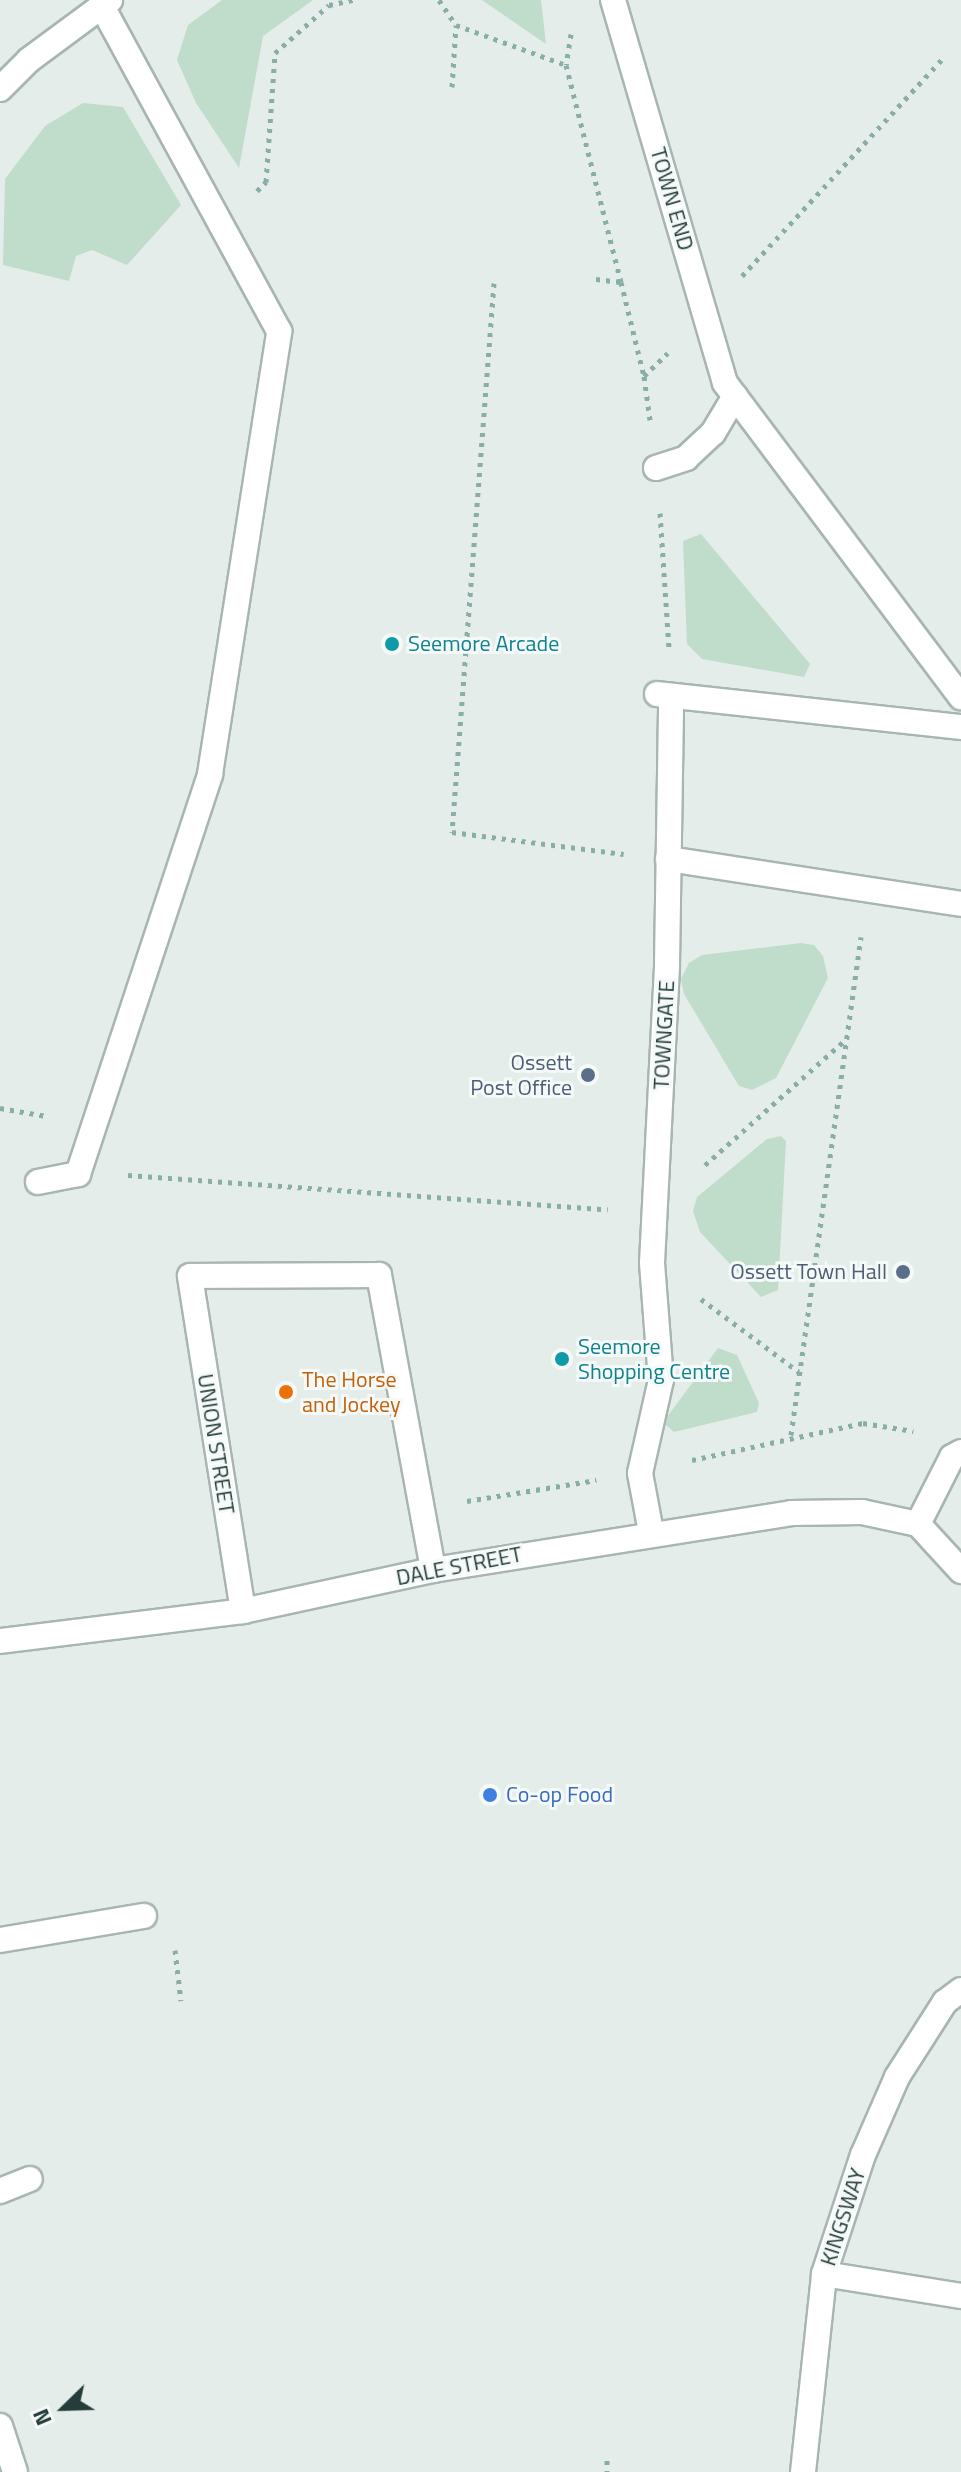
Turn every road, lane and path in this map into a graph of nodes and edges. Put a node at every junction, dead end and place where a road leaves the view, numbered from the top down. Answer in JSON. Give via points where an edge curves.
{"nodes":[{"id":1,"x":353,"y":0,"type":"edge"},
{"id":2,"x":439,"y":0,"type":"edge"},
{"id":3,"x":613,"y":0,"type":"edge"},
{"id":4,"x":103,"y":2,"type":"edge"},
{"id":5,"x":456,"y":25,"type":"junction"},
{"id":6,"x":941,"y":60,"type":"dead end"},
{"id":7,"x":452,"y":87,"type":"dead end"},
{"id":8,"x":0,"y":89,"type":"edge"},
{"id":9,"x":221,"y":226,"type":"junction"},
{"id":10,"x":596,"y":279,"type":"dead end"},
{"id":11,"x":621,"y":282,"type":"junction"},
{"id":12,"x":494,"y":283,"type":"dead end"},
{"id":13,"x":706,"y":316,"type":"junction"},
{"id":14,"x":644,"y":376,"type":"dead end"},
{"id":15,"x":735,"y":396,"type":"junction"},
{"id":16,"x":656,"y":468,"type":"dead end"},
{"id":17,"x":961,"y":697,"type":"edge"},
{"id":18,"x":961,"y":727,"type":"edge"},
{"id":19,"x":668,"y":859,"type":"junction"},
{"id":20,"x":869,"y":889,"type":"junction"},
{"id":21,"x":961,"y":904,"type":"edge"},
{"id":22,"x":843,"y":1042,"type":"junction"},
{"id":23,"x":0,"y":1108,"type":"edge"},
{"id":24,"x":93,"y":1123,"type":"junction"},
{"id":25,"x":38,"y":1182,"type":"dead end"},
{"id":26,"x":654,"y":1210,"type":"junction"},
{"id":27,"x":652,"y":1263,"type":"junction"},
{"id":28,"x":800,"y":1373,"type":"junction"},
{"id":29,"x":791,"y":1435,"type":"dead end"},
{"id":30,"x":961,"y":1452,"type":"edge"},
{"id":31,"x":918,"y":1524,"type":"junction"},
{"id":32,"x":651,"y":1532,"type":"junction"},
{"id":33,"x":433,"y":1570,"type":"junction"},
{"id":34,"x":961,"y":1571,"type":"edge"},
{"id":35,"x":243,"y":1611,"type":"junction"},
{"id":36,"x":0,"y":1641,"type":"edge"},
{"id":37,"x":144,"y":1916,"type":"dead end"},
{"id":38,"x":0,"y":1940,"type":"edge"},
{"id":39,"x":961,"y":1990,"type":"edge"},
{"id":40,"x":30,"y":2179,"type":"dead end"},
{"id":41,"x":0,"y":2191,"type":"edge"},
{"id":42,"x":824,"y":2274,"type":"junction"},
{"id":43,"x":961,"y":2296,"type":"edge"},
{"id":44,"x":0,"y":2426,"type":"edge"},
{"id":45,"x":607,"y":2460,"type":"dead end"},
{"id":46,"x":15,"y":2472,"type":"edge"},
{"id":47,"x":607,"y":2472,"type":"edge"},
{"id":48,"x":803,"y":2472,"type":"edge"}],
"edges":[{"from":1,"to":9,"type":"path","via":[[329,5],[275,53],[266,182]]},
{"from":2,"to":5,"type":"path"},
{"from":3,"to":13,"type":"street","name":"TOWN END"},
{"from":4,"to":8,"type":"street"},
{"from":4,"to":9,"type":"street"},
{"from":5,"to":7,"type":"path"},
{"from":5,"to":11,"type":"path","via":[[566,65]]},
{"from":6,"to":13,"type":"path"},
{"from":9,"to":24,"type":"street","via":[[279,331],[210,774]]},
{"from":10,"to":11,"type":"path"},
{"from":11,"to":14,"type":"path"},
{"from":12,"to":19,"type":"path","via":[[452,832]]},
{"from":13,"to":15,"type":"street","name":"TOWN END","via":[[725,383]]},
{"from":15,"to":16,"type":"street","via":[[713,433],[686,458]]},
{"from":15,"to":17,"type":"street","name":"TOWN END"},
{"from":18,"to":19,"type":"street","name":"TOWNGATE","via":[[664,695]]},
{"from":19,"to":20,"type":"street"},
{"from":19,"to":26,"type":"street","name":"TOWNGATE"},
{"from":20,"to":21,"type":"street"},
{"from":20,"to":22,"type":"path"},
{"from":22,"to":26,"type":"path"},
{"from":22,"to":28,"type":"path"},
{"from":23,"to":24,"type":"path"},
{"from":24,"to":25,"type":"street","via":[[78,1174]]},
{"from":24,"to":26,"type":"path","via":[[124,1124],[126,1175]]},
{"from":26,"to":27,"type":"street","name":"TOWNGATE"},
{"from":27,"to":28,"type":"path"},
{"from":27,"to":32,"type":"street","name":"TOWNGATE","via":[[661,1380],[640,1473]]},
{"from":28,"to":29,"type":"path"},
{"from":30,"to":31,"type":"street","via":[[952,1457]]},
{"from":31,"to":32,"type":"street","name":"DALE STREET","via":[[862,1512],[791,1513]]},
{"from":31,"to":34,"type":"street"},
{"from":32,"to":33,"type":"street","name":"DALE STREET"},
{"from":33,"to":35,"type":"street","name":"DALE STREET"},
{"from":33,"to":35,"type":"street","name":"UNION STREET","via":[[379,1275],[190,1276]]},
{"from":35,"to":36,"type":"street","name":"DALE STREET"},
{"from":37,"to":38,"type":"street"},
{"from":39,"to":42,"type":"street","name":"KINGSWAY","via":[[945,2002],[897,2077]]},
{"from":40,"to":41,"type":"street"},
{"from":42,"to":43,"type":"street"},
{"from":42,"to":48,"type":"street","name":"KINGSWAY"},
{"from":44,"to":46,"type":"street"},
{"from":45,"to":47,"type":"path"}]}
